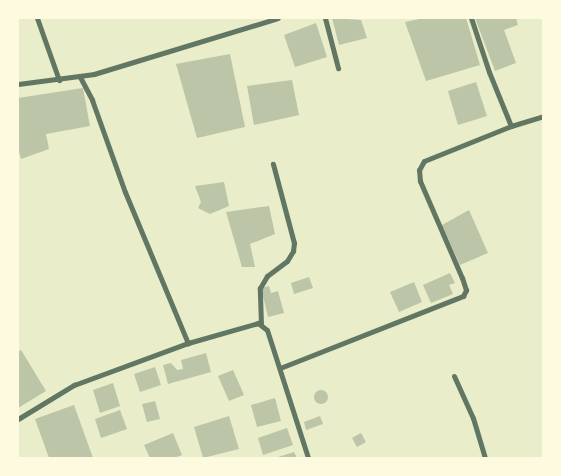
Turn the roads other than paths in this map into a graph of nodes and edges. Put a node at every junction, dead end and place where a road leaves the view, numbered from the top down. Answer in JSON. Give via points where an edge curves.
{"nodes":[{"id":1,"x":37,"y":18,"type":"edge"},
{"id":2,"x":278,"y":18,"type":"edge"},
{"id":3,"x":325,"y":18,"type":"edge"},
{"id":4,"x":471,"y":18,"type":"edge"},
{"id":5,"x":338,"y":68,"type":"dead end"},
{"id":6,"x":80,"y":77,"type":"junction"},
{"id":7,"x":60,"y":80,"type":"junction"},
{"id":8,"x":18,"y":84,"type":"edge"},
{"id":9,"x":544,"y":116,"type":"edge"},
{"id":10,"x":511,"y":126,"type":"junction"},
{"id":11,"x":273,"y":164,"type":"dead end"},
{"id":12,"x":261,"y":324,"type":"junction"},
{"id":13,"x":188,"y":343,"type":"junction"},
{"id":14,"x":280,"y":368,"type":"junction"},
{"id":15,"x":454,"y":376,"type":"dead end"},
{"id":16,"x":18,"y":419,"type":"edge"},
{"id":17,"x":308,"y":458,"type":"edge"},
{"id":18,"x":485,"y":458,"type":"edge"}],
"edges":[{"from":1,"to":7,"type":"street"},
{"from":2,"to":6,"type":"street"},
{"from":3,"to":5,"type":"street"},
{"from":4,"to":10,"type":"street"},
{"from":6,"to":7,"type":"street"},
{"from":6,"to":13,"type":"street"},
{"from":7,"to":8,"type":"street"},
{"from":9,"to":10,"type":"street"},
{"from":10,"to":14,"type":"street","via":[[420,164],[420,181],[462,278],[466,290],[463,296]]},
{"from":11,"to":12,"type":"street","via":[[294,242],[287,261],[267,276],[260,288]]},
{"from":12,"to":13,"type":"street"},
{"from":12,"to":14,"type":"street","via":[[267,330]]},
{"from":13,"to":16,"type":"street","via":[[74,385]]},
{"from":14,"to":17,"type":"street"},
{"from":15,"to":18,"type":"street","via":[[474,418]]}]}
